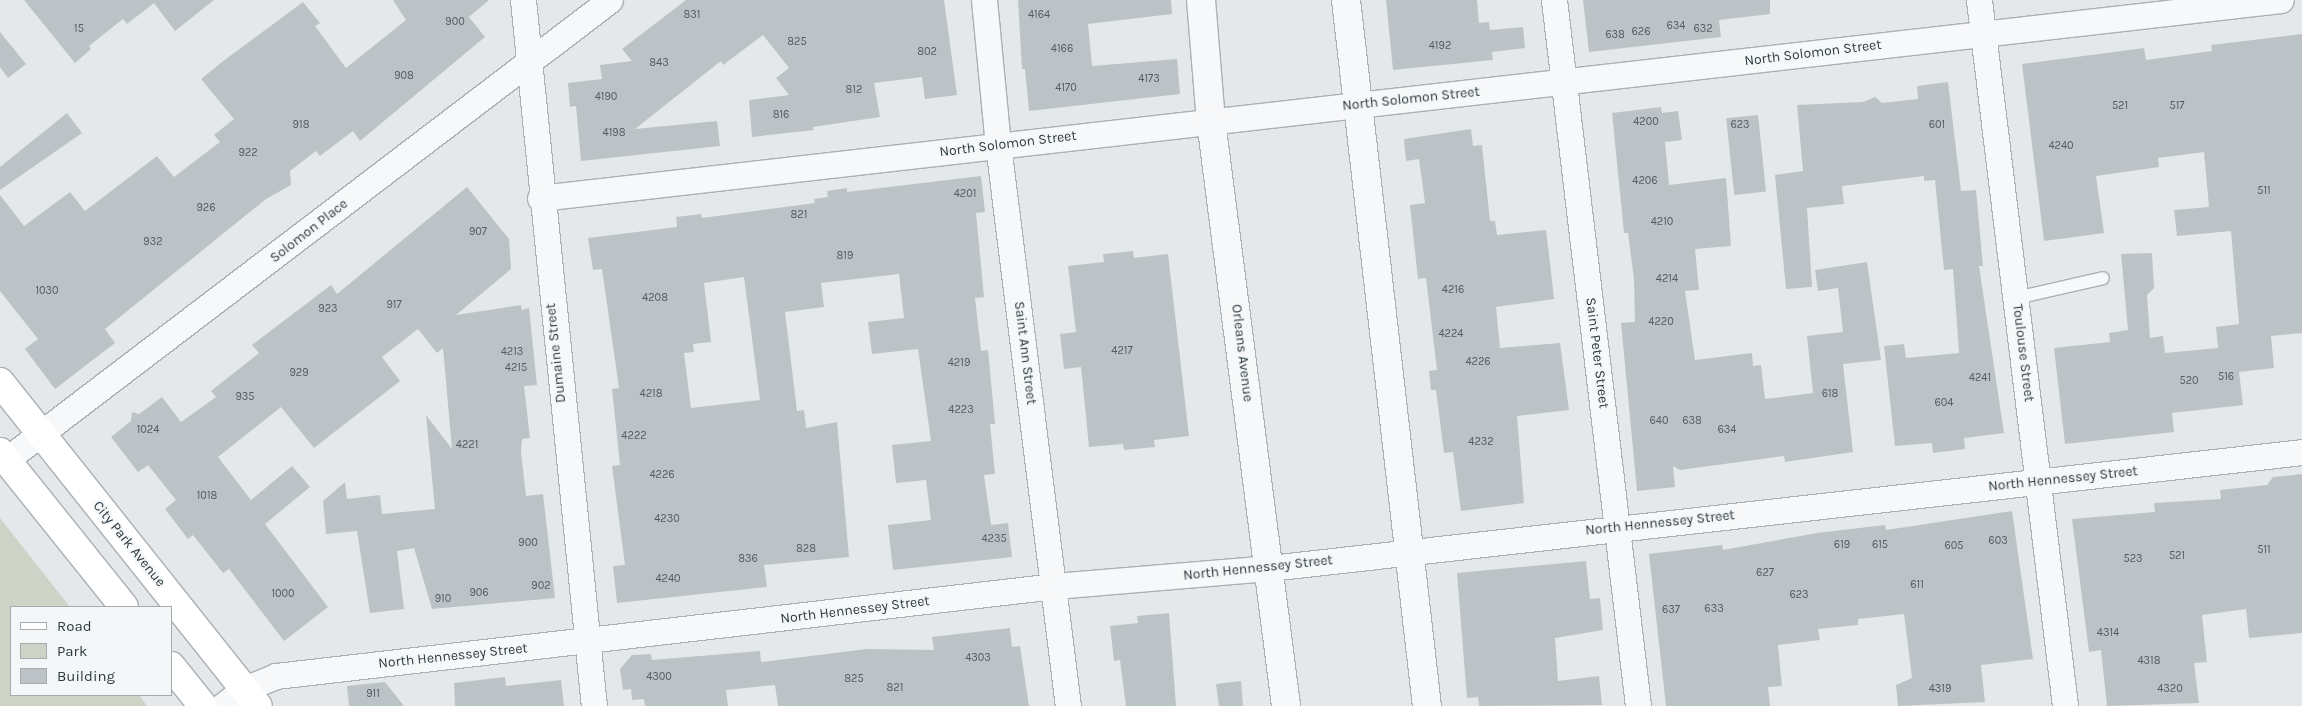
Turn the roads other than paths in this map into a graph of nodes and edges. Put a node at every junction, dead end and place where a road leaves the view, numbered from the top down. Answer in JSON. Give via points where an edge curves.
{"nodes":[{"id":1,"x":523,"y":0,"type":"edge"},
{"id":2,"x":610,"y":0,"type":"edge"},
{"id":3,"x":984,"y":0,"type":"edge"},
{"id":4,"x":1201,"y":0,"type":"edge"},
{"id":5,"x":1346,"y":0,"type":"edge"},
{"id":6,"x":1554,"y":0,"type":"edge"},
{"id":7,"x":1980,"y":0,"type":"edge"},
{"id":8,"x":2281,"y":0,"type":"edge"},
{"id":9,"x":1983,"y":34,"type":"junction"},
{"id":10,"x":530,"y":62,"type":"junction"},
{"id":11,"x":1564,"y":82,"type":"junction"},
{"id":12,"x":1359,"y":105,"type":"junction"},
{"id":13,"x":1211,"y":121,"type":"junction"},
{"id":14,"x":998,"y":145,"type":"junction"},
{"id":15,"x":540,"y":198,"type":"junction"},
{"id":16,"x":2102,"y":278,"type":"dead end"},
{"id":17,"x":2016,"y":298,"type":"junction"},
{"id":18,"x":0,"y":382,"type":"edge"},
{"id":19,"x":42,"y":436,"type":"junction"},
{"id":20,"x":2302,"y":452,"type":"edge"},
{"id":21,"x":3,"y":456,"type":"edge"},
{"id":22,"x":2040,"y":482,"type":"junction"},
{"id":23,"x":1619,"y":528,"type":"junction"},
{"id":24,"x":1409,"y":551,"type":"junction"},
{"id":25,"x":1270,"y":568,"type":"junction"},
{"id":26,"x":1055,"y":586,"type":"junction"},
{"id":27,"x":123,"y":606,"type":"edge"},
{"id":28,"x":585,"y":641,"type":"junction"},
{"id":29,"x":172,"y":667,"type":"edge"},
{"id":30,"x":251,"y":697,"type":"edge"},
{"id":31,"x":203,"y":706,"type":"edge"},
{"id":32,"x":222,"y":706,"type":"edge"},
{"id":33,"x":594,"y":706,"type":"edge"},
{"id":34,"x":1068,"y":706,"type":"edge"},
{"id":35,"x":1286,"y":706,"type":"edge"},
{"id":36,"x":1427,"y":706,"type":"edge"},
{"id":37,"x":1638,"y":706,"type":"edge"},
{"id":38,"x":2065,"y":706,"type":"edge"}],
"edges":[{"from":1,"to":10,"type":"street","name":"Dumaine Street"},
{"from":2,"to":10,"type":"street","name":"Solomon Place"},
{"from":3,"to":14,"type":"street","name":"Saint Ann Street"},
{"from":4,"to":13,"type":"street","name":"Orleans Avenue"},
{"from":5,"to":12,"type":"street"},
{"from":6,"to":11,"type":"street","name":"Saint Peter Street"},
{"from":7,"to":9,"type":"street","name":"Toulouse Street"},
{"from":8,"to":9,"type":"street","name":"North Solomon Street"},
{"from":9,"to":11,"type":"street","name":"North Solomon Street"},
{"from":9,"to":17,"type":"street","name":"Toulouse Street"},
{"from":10,"to":15,"type":"street","name":"Dumaine Street"},
{"from":10,"to":19,"type":"street","name":"Solomon Place"},
{"from":11,"to":12,"type":"street","name":"North Solomon Street"},
{"from":11,"to":23,"type":"street","name":"Saint Peter Street"},
{"from":12,"to":13,"type":"street","name":"North Solomon Street"},
{"from":12,"to":24,"type":"street"},
{"from":13,"to":14,"type":"street","name":"North Solomon Street"},
{"from":13,"to":25,"type":"street","name":"Orleans Avenue"},
{"from":14,"to":15,"type":"street","name":"North Solomon Street"},
{"from":14,"to":26,"type":"street","name":"Saint Ann Street"},
{"from":15,"to":28,"type":"street","name":"Dumaine Street"},
{"from":16,"to":17,"type":"lane"},
{"from":17,"to":22,"type":"street","name":"Toulouse Street"},
{"from":18,"to":19,"type":"main road","name":"City Park Avenue"},
{"from":19,"to":21,"type":"street","name":"Solomon Place"},
{"from":19,"to":30,"type":"main road","name":"City Park Avenue"},
{"from":20,"to":22,"type":"street","name":"North Hennessey Street"},
{"from":21,"to":27,"type":"main road"},
{"from":22,"to":23,"type":"street","name":"North Hennessey Street"},
{"from":22,"to":38,"type":"street","name":"Toulouse Street"},
{"from":23,"to":24,"type":"street","name":"North Hennessey Street"},
{"from":23,"to":37,"type":"street","name":"Saint Peter Street"},
{"from":24,"to":25,"type":"street","name":"North Hennessey Street"},
{"from":24,"to":36,"type":"street"},
{"from":25,"to":26,"type":"street","name":"North Hennessey Street"},
{"from":25,"to":35,"type":"street","name":"Orleans Avenue"},
{"from":26,"to":28,"type":"street","name":"North Hennessey Street"},
{"from":26,"to":34,"type":"street","name":"Saint Ann Street"},
{"from":28,"to":30,"type":"street","name":"North Hennessey Street","via":[[276,676]]},
{"from":28,"to":33,"type":"street","name":"Dumaine Street"},
{"from":29,"to":31,"type":"main road"},
{"from":30,"to":32,"type":"street","name":"North Hennessey Street"}]}
